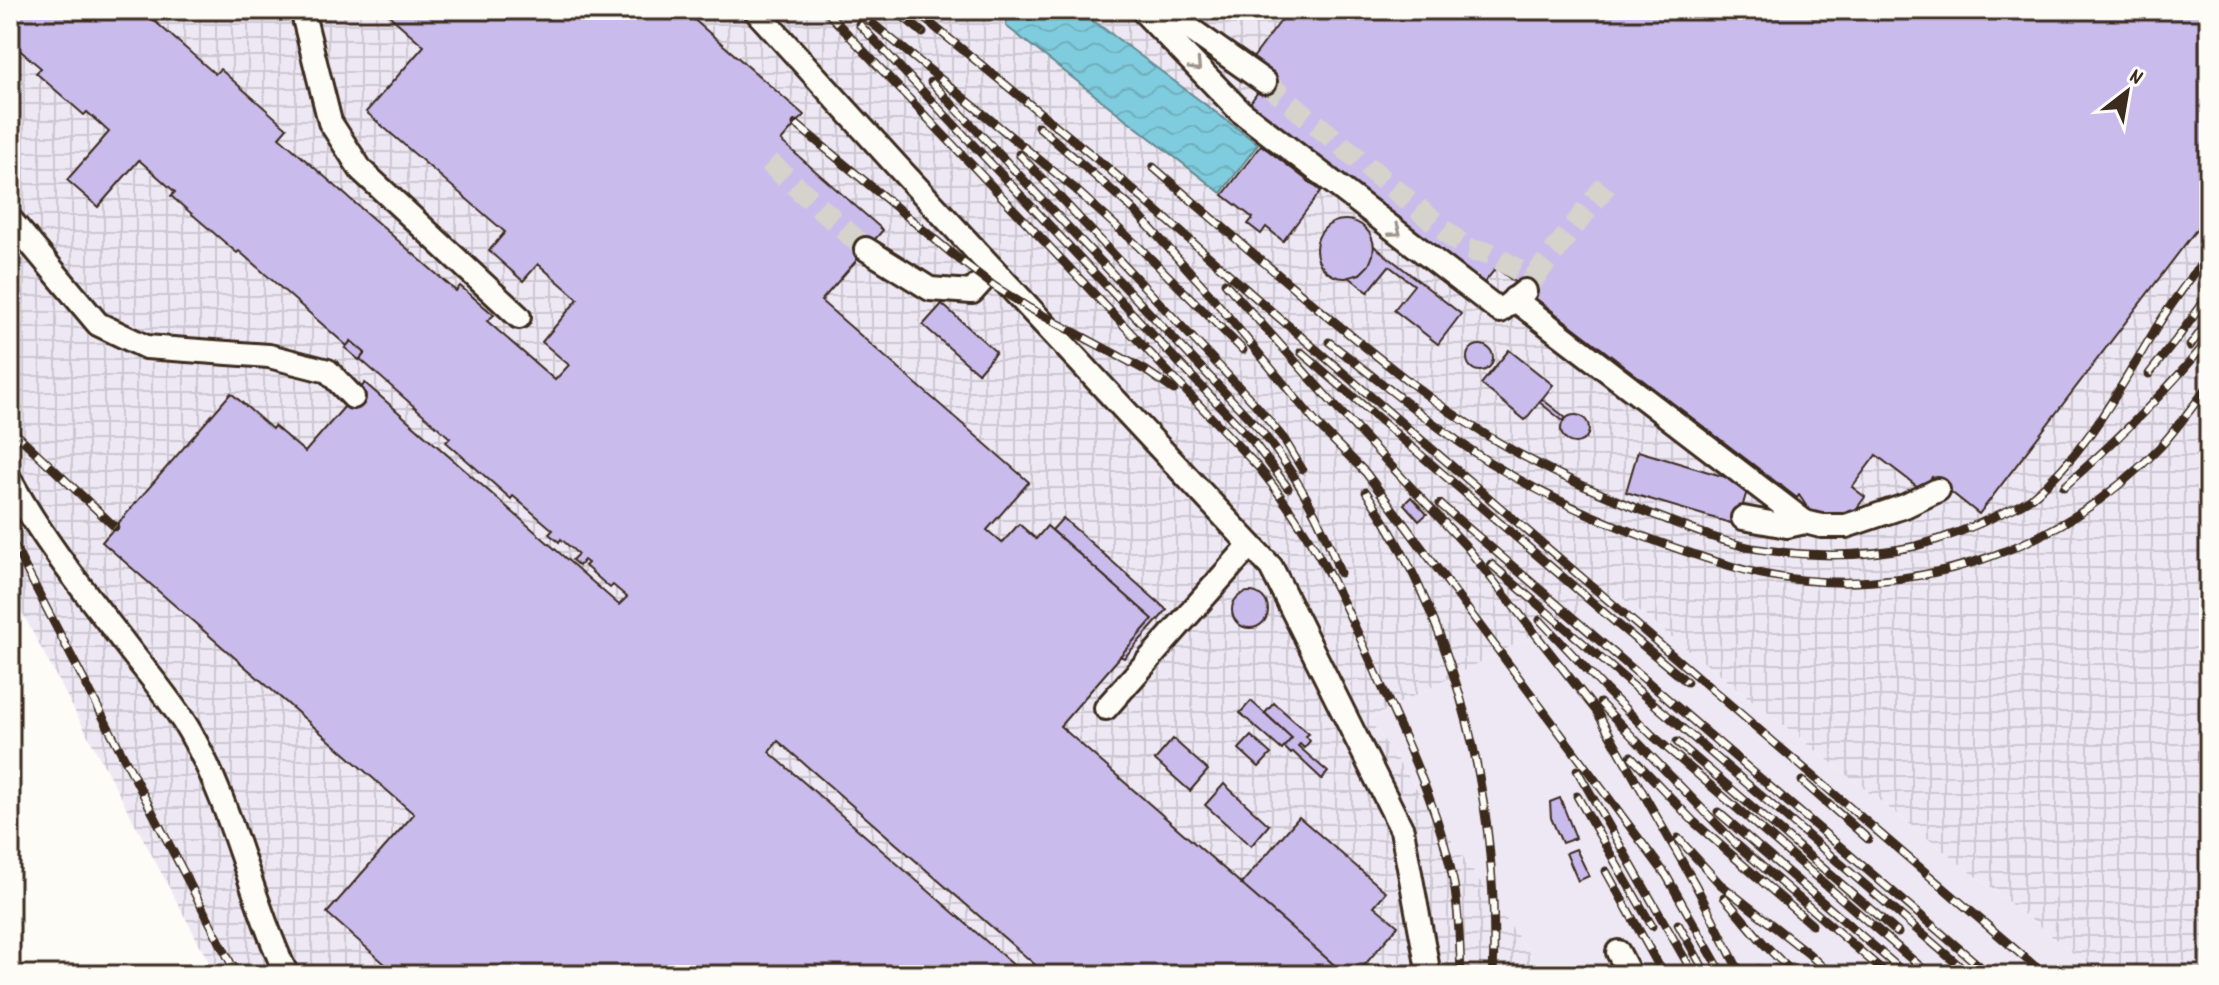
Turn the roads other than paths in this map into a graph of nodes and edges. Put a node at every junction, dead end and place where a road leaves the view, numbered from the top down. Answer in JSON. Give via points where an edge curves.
{"nodes":[{"id":1,"x":302,"y":10,"type":"edge"},
{"id":2,"x":755,"y":10,"type":"edge"},
{"id":3,"x":1142,"y":10,"type":"edge"},
{"id":4,"x":1149,"y":10,"type":"edge"},
{"id":5,"x":1265,"y":82,"type":"tunnel mouth"},
{"id":6,"x":10,"y":219,"type":"edge"},
{"id":7,"x":866,"y":249,"type":"tunnel mouth"},
{"id":8,"x":993,"y":269,"type":"junction"},
{"id":9,"x":519,"y":317,"type":"dead end"},
{"id":10,"x":353,"y":397,"type":"dead end"},
{"id":11,"x":10,"y":480,"type":"edge"},
{"id":12,"x":1938,"y":490,"type":"dead end"},
{"id":13,"x":1743,"y":518,"type":"dead end"},
{"id":14,"x":1805,"y":522,"type":"junction"},
{"id":15,"x":1250,"y":545,"type":"junction"},
{"id":16,"x":1106,"y":708,"type":"dead end"},
{"id":17,"x":1618,"y":952,"type":"dead end"},
{"id":18,"x":287,"y":975,"type":"edge"},
{"id":19,"x":1429,"y":975,"type":"edge"},
{"id":20,"x":1630,"y":975,"type":"edge"}],
"edges":[{"from":1,"to":9,"type":"lane","via":[[330,122],[361,170]]},
{"from":2,"to":8,"type":"lane"},
{"from":3,"to":14,"type":"lane","one_way":true,"via":[[1240,111],[1500,311],[1520,295]]},
{"from":4,"to":5,"type":"lane","via":[[1190,29]]},
{"from":6,"to":10,"type":"lane","via":[[98,324],[146,347],[269,356],[328,371]]},
{"from":7,"to":8,"type":"lane","via":[[930,289],[972,292]]},
{"from":8,"to":15,"type":"lane"},
{"from":11,"to":18,"type":"lane","via":[[53,550],[189,729]]},
{"from":12,"to":14,"type":"lane","via":[[1846,526]]},
{"from":13,"to":14,"type":"lane","via":[[1787,526]]},
{"from":15,"to":16,"type":"lane"},
{"from":15,"to":19,"type":"lane","via":[[1271,567],[1402,830]]},
{"from":17,"to":20,"type":"lane"}]}
